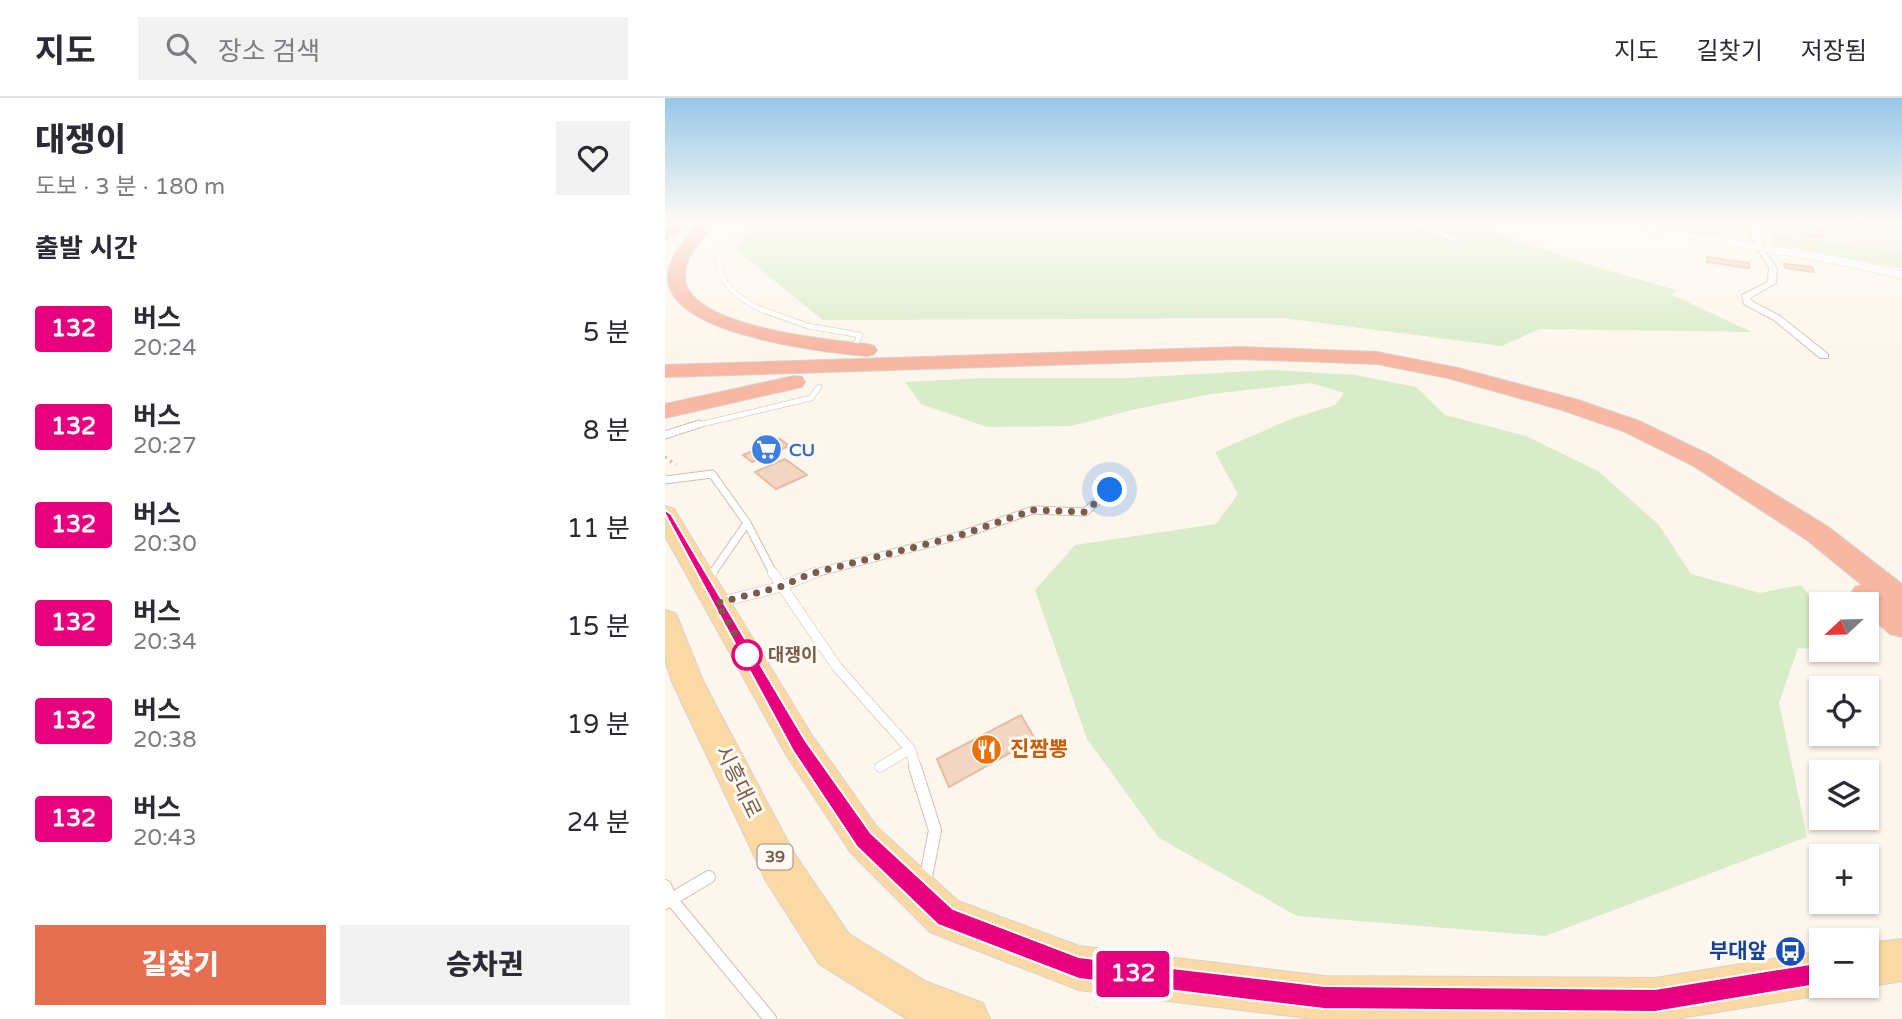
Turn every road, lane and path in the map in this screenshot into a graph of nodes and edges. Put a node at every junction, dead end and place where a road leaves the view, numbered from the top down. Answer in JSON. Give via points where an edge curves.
{"nodes":[{"id":1,"x":680,"y":264,"type":"edge"},
{"id":2,"x":1771,"y":264,"type":"edge"},
{"id":3,"x":1855,"y":264,"type":"edge"},
{"id":4,"x":1902,"y":275,"type":"edge"},
{"id":5,"x":730,"y":300,"type":"dead end"},
{"id":6,"x":856,"y":343,"type":"dead end"},
{"id":7,"x":1000,"y":352,"type":"junction"},
{"id":8,"x":1824,"y":356,"type":"dead end"},
{"id":9,"x":665,"y":363,"type":"edge"},
{"id":10,"x":962,"y":363,"type":"junction"},
{"id":11,"x":665,"y":371,"type":"edge"},
{"id":12,"x":1505,"y":385,"type":"junction"},
{"id":13,"x":819,"y":387,"type":"dead end"},
{"id":14,"x":665,"y":411,"type":"edge"},
{"id":15,"x":665,"y":435,"type":"edge"},
{"id":16,"x":665,"y":480,"type":"edge"},
{"id":17,"x":1110,"y":490,"type":"dead end"},
{"id":18,"x":665,"y":514,"type":"edge"},
{"id":19,"x":747,"y":523,"type":"junction"},
{"id":20,"x":1902,"y":581,"type":"edge"},
{"id":21,"x":780,"y":587,"type":"junction"},
{"id":22,"x":711,"y":593,"type":"junction"},
{"id":23,"x":1902,"y":601,"type":"edge"},
{"id":24,"x":665,"y":621,"type":"edge"},
{"id":25,"x":1902,"y":625,"type":"edge"},
{"id":26,"x":910,"y":749,"type":"junction"},
{"id":27,"x":880,"y":767,"type":"dead end"},
{"id":28,"x":709,"y":877,"type":"dead end"},
{"id":29,"x":665,"y":886,"type":"edge"},
{"id":30,"x":922,"y":895,"type":"junction"},
{"id":31,"x":668,"y":901,"type":"edge"},
{"id":32,"x":1902,"y":960,"type":"edge"},
{"id":33,"x":1879,"y":963,"type":"edge"},
{"id":34,"x":1809,"y":975,"type":"edge"},
{"id":35,"x":770,"y":1019,"type":"edge"},
{"id":36,"x":967,"y":1019,"type":"edge"}],
"edges":[{"from":1,"to":7,"type":"highway","via":[[678,287],[690,302],[740,329],[877,352]]},
{"from":2,"to":8,"type":"street","via":[[1772,284],[1745,297],[1749,304],[1777,318]]},
{"from":3,"to":4,"type":"main road"},
{"from":5,"to":6,"type":"lane","via":[[762,315],[813,329],[860,335]]},
{"from":7,"to":9,"type":"highway"},
{"from":7,"to":20,"type":"highway","via":[[1285,342],[1409,352],[1521,376],[1647,419],[1717,454],[1781,492]]},
{"from":10,"to":11,"type":"highway"},
{"from":10,"to":12,"type":"highway","via":[[1306,354],[1377,358]]},
{"from":10,"to":14,"type":"highway","via":[[835,374]]},
{"from":12,"to":23,"type":"highway","via":[[1631,426],[1701,460],[1817,533]]},
{"from":12,"to":25,"type":"highway","via":[[1523,399],[1634,442],[1746,503],[1797,537]]},
{"from":13,"to":15,"type":"lane","via":[[811,398]]},
{"from":16,"to":19,"type":"lane","via":[[712,474]]},
{"from":17,"to":21,"type":"lane","via":[[1085,512],[1033,510],[958,536],[810,574]]},
{"from":18,"to":22,"type":"main road"},
{"from":19,"to":21,"type":"lane"},
{"from":19,"to":22,"type":"lane"},
{"from":21,"to":22,"type":"lane"},
{"from":21,"to":26,"type":"lane","via":[[837,667]]},
{"from":22,"to":30,"type":"main road","via":[[799,745],[864,840]]},
{"from":24,"to":36,"type":"main road","name":"시흥대로","number":"39","via":[[689,684],[780,867],[834,949],[915,1000]]},
{"from":26,"to":27,"type":"lane"},
{"from":26,"to":30,"type":"lane","via":[[935,830]]},
{"from":28,"to":31,"type":"lane"},
{"from":29,"to":31,"type":"lane"},
{"from":30,"to":34,"type":"main road","via":[[946,917],[1079,968],[1324,998],[1655,1000]]},
{"from":31,"to":35,"type":"lane"},
{"from":32,"to":33,"type":"main road"}]}
